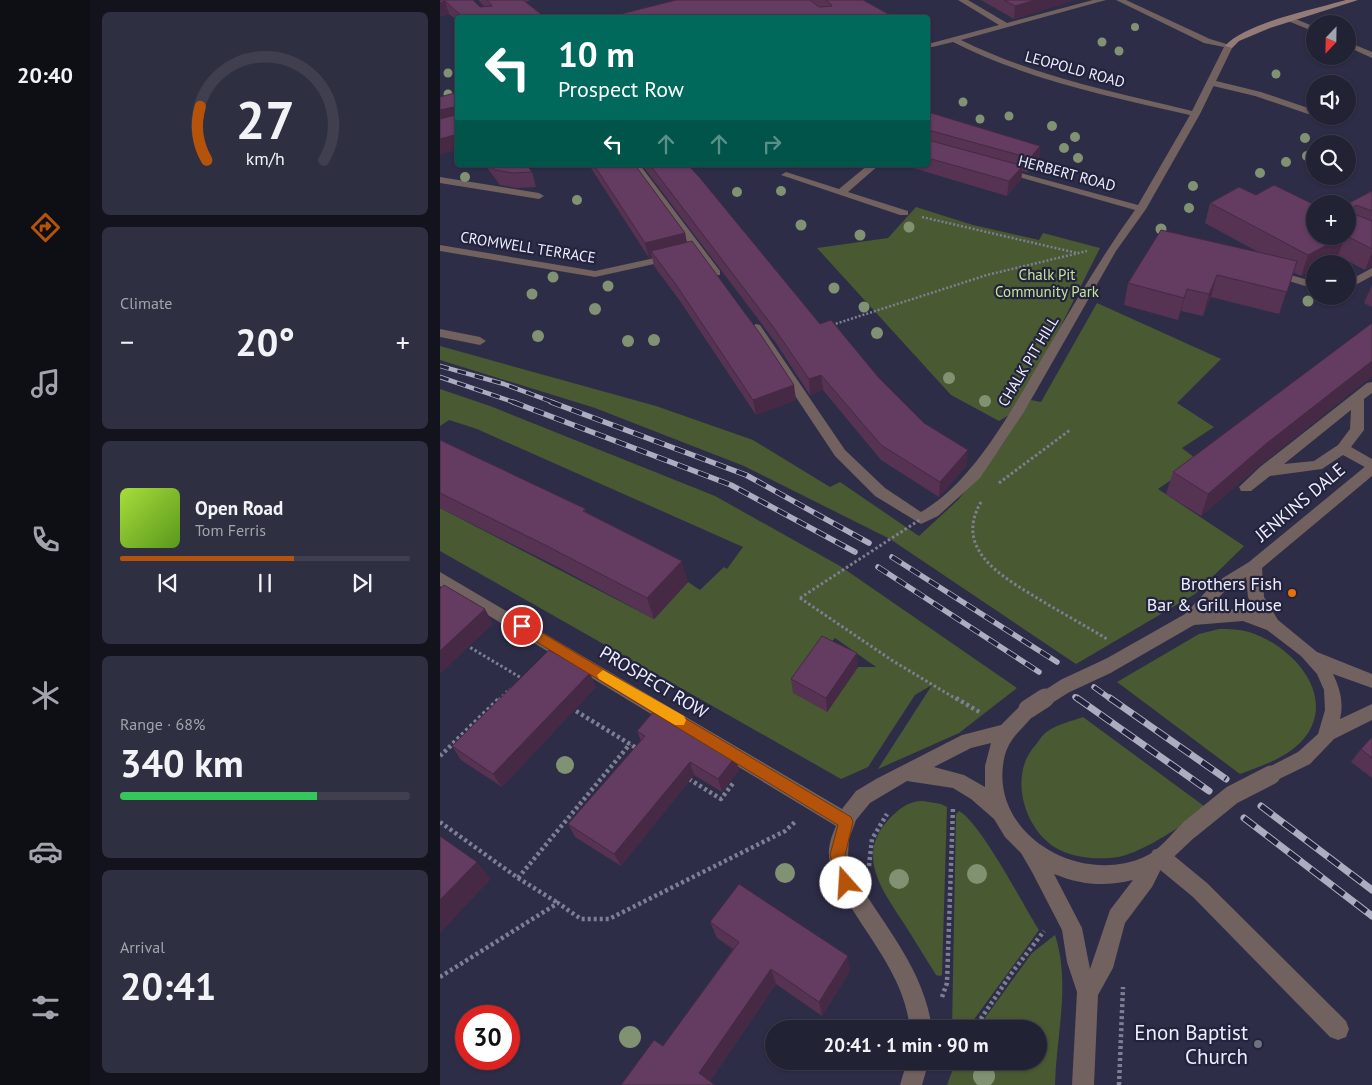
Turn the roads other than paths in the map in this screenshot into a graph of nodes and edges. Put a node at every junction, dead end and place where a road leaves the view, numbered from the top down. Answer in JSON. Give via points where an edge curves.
{"nodes":[{"id":1,"x":962,"y":0,"type":"edge"},
{"id":2,"x":1102,"y":0,"type":"edge"},
{"id":3,"x":1136,"y":0,"type":"edge"},
{"id":4,"x":1354,"y":0,"type":"edge"},
{"id":5,"x":1123,"y":2,"type":"edge"},
{"id":6,"x":1291,"y":19,"type":"junction"},
{"id":7,"x":1005,"y":25,"type":"junction"},
{"id":8,"x":1306,"y":26,"type":"edge"},
{"id":9,"x":953,"y":39,"type":"junction"},
{"id":10,"x":930,"y":45,"type":"edge"},
{"id":11,"x":1229,"y":46,"type":"junction"},
{"id":12,"x":1356,"y":48,"type":"edge"},
{"id":13,"x":1372,"y":55,"type":"edge"},
{"id":14,"x":1212,"y":83,"type":"junction"},
{"id":15,"x":1306,"y":110,"type":"edge"},
{"id":16,"x":1195,"y":114,"type":"junction"},
{"id":17,"x":636,"y":167,"type":"edge"},
{"id":18,"x":872,"y":167,"type":"edge"},
{"id":19,"x":992,"y":168,"type":"edge"},
{"id":20,"x":786,"y":175,"type":"dead end"},
{"id":21,"x":440,"y":180,"type":"edge"},
{"id":22,"x":841,"y":192,"type":"junction"},
{"id":23,"x":539,"y":196,"type":"dead end"},
{"id":24,"x":1141,"y":209,"type":"junction"},
{"id":25,"x":904,"y":213,"type":"road end"},
{"id":26,"x":440,"y":248,"type":"edge"},
{"id":27,"x":690,"y":252,"type":"junction"},
{"id":28,"x":1258,"y":268,"type":"edge"},
{"id":29,"x":1372,"y":271,"type":"edge"},
{"id":30,"x":1356,"y":281,"type":"edge"},
{"id":31,"x":722,"y":282,"type":"edge"},
{"id":32,"x":1306,"y":283,"type":"edge"},
{"id":33,"x":750,"y":321,"type":"edge"},
{"id":34,"x":440,"y":334,"type":"edge"},
{"id":35,"x":480,"y":341,"type":"dead end"},
{"id":36,"x":1372,"y":386,"type":"edge"},
{"id":37,"x":1358,"y":397,"type":"junction"},
{"id":38,"x":1343,"y":448,"type":"junction"},
{"id":39,"x":1372,"y":467,"type":"edge"},
{"id":40,"x":1265,"y":471,"type":"junction"},
{"id":41,"x":1246,"y":487,"type":"dead end"},
{"id":42,"x":1254,"y":566,"type":"junction"},
{"id":43,"x":440,"y":578,"type":"edge"},
{"id":44,"x":1191,"y":619,"type":"junction"},
{"id":45,"x":1273,"y":625,"type":"junction"},
{"id":46,"x":1312,"y":656,"type":"junction"},
{"id":47,"x":1372,"y":681,"type":"edge"},
{"id":48,"x":1372,"y":711,"type":"edge"},
{"id":49,"x":1007,"y":731,"type":"junction"},
{"id":50,"x":1328,"y":734,"type":"junction"},
{"id":51,"x":907,"y":773,"type":"junction"},
{"id":52,"x":1000,"y":814,"type":"junction"},
{"id":53,"x":846,"y":822,"type":"junction"},
{"id":54,"x":1022,"y":844,"type":"junction"},
{"id":55,"x":1157,"y":860,"type":"junction"},
{"id":56,"x":1088,"y":992,"type":"junction"},
{"id":57,"x":921,"y":1020,"type":"edge"},
{"id":58,"x":1338,"y":1029,"type":"dead end"},
{"id":59,"x":915,"y":1070,"type":"edge"},
{"id":60,"x":910,"y":1085,"type":"edge"},
{"id":61,"x":1083,"y":1085,"type":"edge"}],
"edges":[{"from":1,"to":7,"type":"street"},
{"from":2,"to":7,"type":"street"},
{"from":3,"to":5,"type":"street"},
{"from":4,"to":6,"type":"street"},
{"from":5,"to":11,"type":"street","via":[[1207,41]]},
{"from":6,"to":8,"type":"street"},
{"from":6,"to":11,"type":"street","via":[[1243,34]]},
{"from":7,"to":9,"type":"street"},
{"from":9,"to":10,"type":"street"},
{"from":9,"to":16,"type":"street","name":"LEOPOLD ROAD","via":[[1014,67]]},
{"from":11,"to":14,"type":"street","name":"CHALK PIT HILL"},
{"from":12,"to":13,"type":"street"},
{"from":14,"to":15,"type":"street"},
{"from":14,"to":16,"type":"street","name":"CHALK PIT HILL"},
{"from":16,"to":24,"type":"street","name":"CHALK PIT HILL"},
{"from":17,"to":27,"type":"street"},
{"from":18,"to":22,"type":"street"},
{"from":19,"to":24,"type":"street","name":"HERBERT ROAD"},
{"from":20,"to":22,"type":"street"},
{"from":21,"to":23,"type":"street"},
{"from":22,"to":25,"type":"street"},
{"from":24,"to":33,"type":"street","name":"CHALK PIT HILL","via":[[1111,250],[1018,409],[975,474],[921,519],[880,492],[840,453]]},
{"from":26,"to":27,"type":"street","name":"CROMWELL TERRACE","via":[[595,274]]},
{"from":27,"to":31,"type":"street"},
{"from":28,"to":32,"type":"street"},
{"from":29,"to":30,"type":"street"},
{"from":34,"to":35,"type":"street"},
{"from":36,"to":37,"type":"street"},
{"from":37,"to":38,"type":"street","via":[[1357,430]]},
{"from":37,"to":40,"type":"street"},
{"from":38,"to":39,"type":"street"},
{"from":38,"to":40,"type":"street","via":[[1317,466]]},
{"from":39,"to":42,"type":"street","name":"JENKINS DALE"},
{"from":40,"to":41,"type":"street"},
{"from":42,"to":44,"type":"street","name":"JENKINS DALE","via":[[1234,575],[1200,605]]},
{"from":42,"to":45,"type":"street","name":"JENKINS DALE","via":[[1258,606]]},
{"from":43,"to":53,"type":"street","name":"PROSPECT ROW"},
{"from":44,"to":45,"type":"street","via":[[1243,615]]},
{"from":44,"to":49,"type":"street","bridge":true,"via":[[1131,654],[1065,686],[1028,709]]},
{"from":45,"to":46,"type":"street"},
{"from":46,"to":47,"type":"street"},
{"from":46,"to":50,"type":"street","via":[[1327,677],[1333,696],[1334,710]]},
{"from":48,"to":50,"type":"street"},
{"from":49,"to":51,"type":"street","via":[[968,741]]},
{"from":49,"to":52,"type":"street","via":[[994,765],[994,788]]},
{"from":50,"to":55,"type":"street","bridge":true,"via":[[1304,758],[1232,795]]},
{"from":51,"to":52,"type":"street","via":[[947,777],[964,783],[980,792]]},
{"from":51,"to":53,"type":"street","via":[[868,794],[853,809]]},
{"from":52,"to":54,"type":"street"},
{"from":53,"to":57,"type":"street","via":[[838,855],[842,873],[911,985],[920,1008]]},
{"from":54,"to":55,"type":"street","via":[[1056,864],[1094,875],[1114,874]]},
{"from":54,"to":56,"type":"street","via":[[1039,865],[1072,928],[1077,962]]},
{"from":55,"to":56,"type":"street","via":[[1118,917],[1103,968]]},
{"from":55,"to":58,"type":"street","via":[[1200,890]]},
{"from":56,"to":61,"type":"street"},
{"from":59,"to":60,"type":"street"}]}
